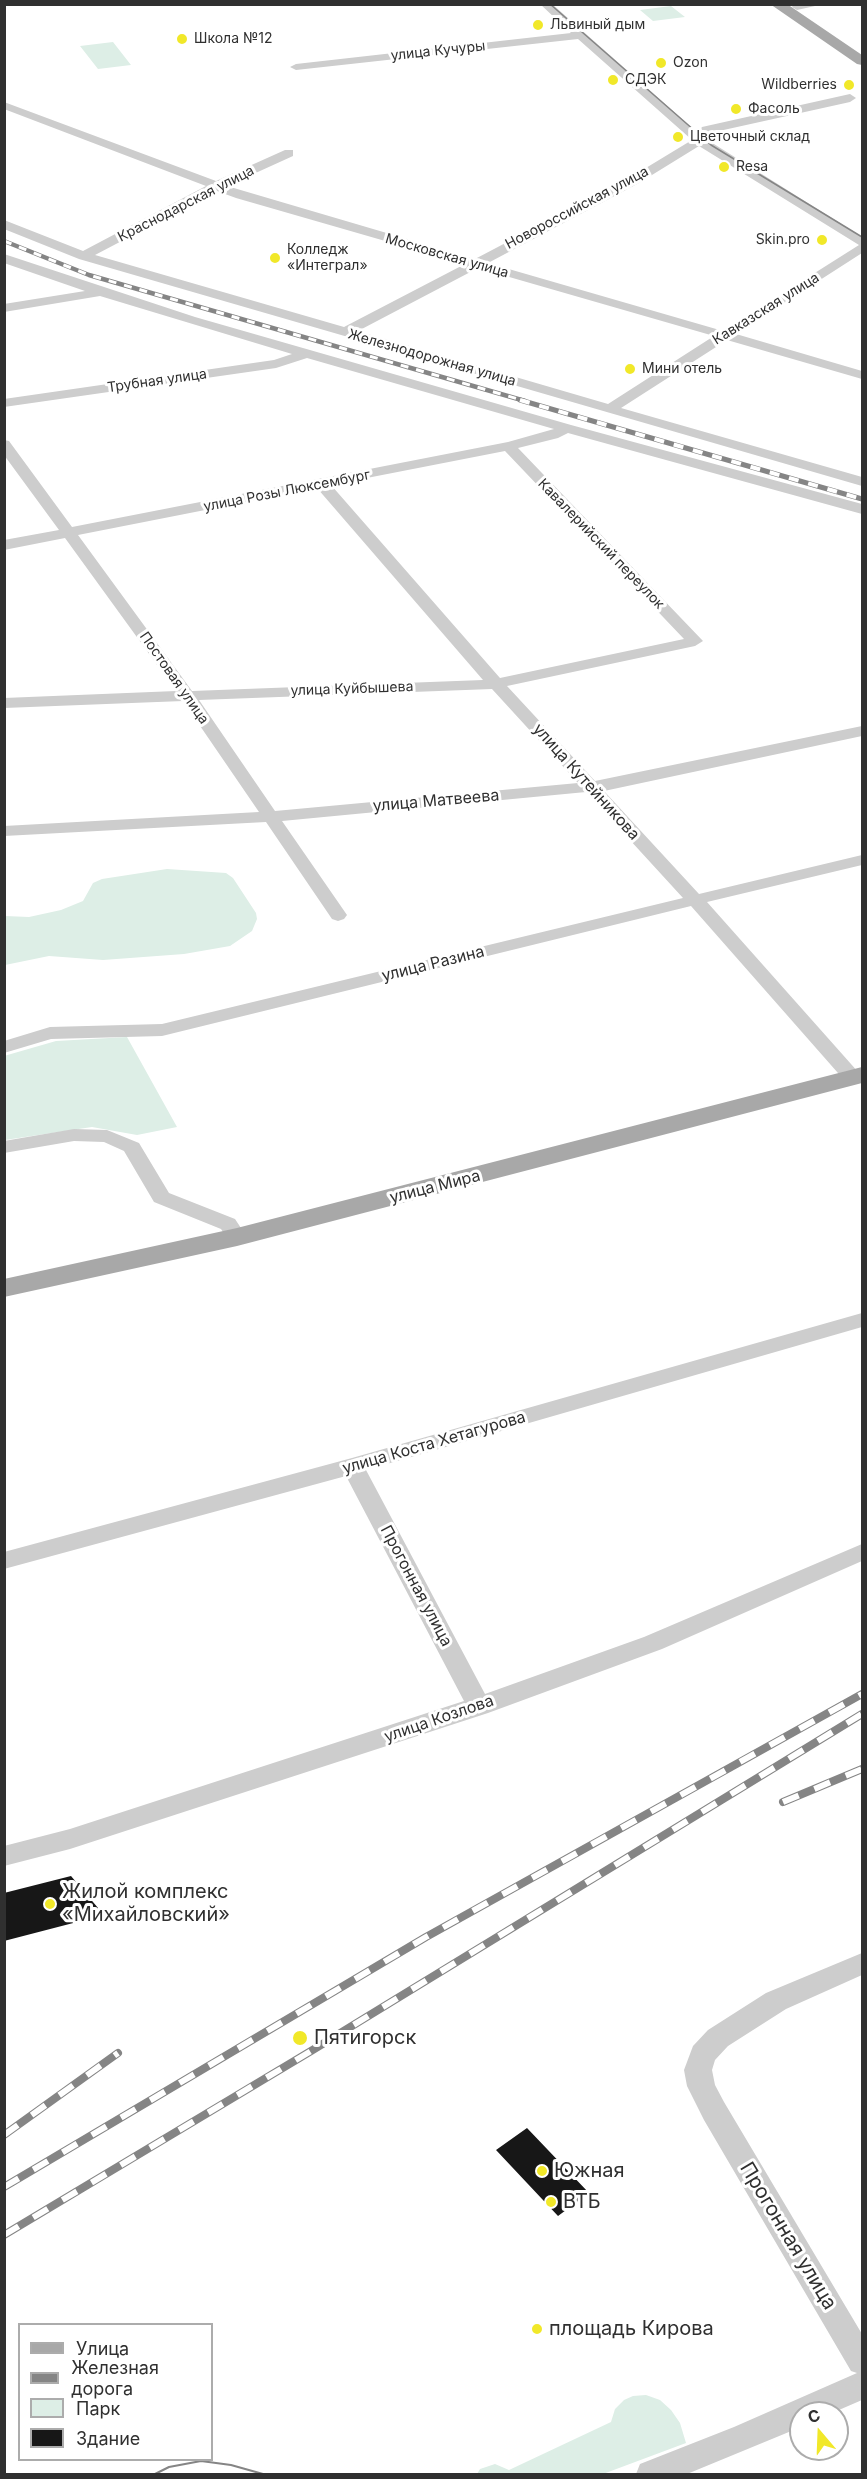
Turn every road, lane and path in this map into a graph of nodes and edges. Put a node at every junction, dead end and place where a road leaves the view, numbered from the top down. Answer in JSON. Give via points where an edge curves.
{"nodes":[{"id":1,"x":545,"y":4,"type":"edge"},
{"id":2,"x":563,"y":4,"type":"edge"},
{"id":3,"x":819,"y":4,"type":"edge"},
{"id":4,"x":787,"y":6,"type":"edge"},
{"id":5,"x":579,"y":34,"type":"junction"},
{"id":6,"x":862,"y":51,"type":"edge"},
{"id":7,"x":862,"y":61,"type":"edge"},
{"id":8,"x":296,"y":67,"type":"dead end"},
{"id":9,"x":850,"y":98,"type":"dead end"},
{"id":10,"x":4,"y":105,"type":"edge"},
{"id":11,"x":703,"y":135,"type":"junction"},
{"id":12,"x":289,"y":153,"type":"dead end"},
{"id":13,"x":218,"y":185,"type":"junction"},
{"id":14,"x":4,"y":224,"type":"edge"},
{"id":15,"x":862,"y":231,"type":"edge"},
{"id":16,"x":862,"y":242,"type":"edge"},
{"id":17,"x":862,"y":248,"type":"edge"},
{"id":18,"x":84,"y":256,"type":"junction"},
{"id":19,"x":4,"y":258,"type":"edge"},
{"id":20,"x":474,"y":264,"type":"junction"},
{"id":21,"x":100,"y":292,"type":"junction"},
{"id":22,"x":4,"y":308,"type":"edge"},
{"id":23,"x":344,"y":333,"type":"junction"},
{"id":24,"x":722,"y":336,"type":"junction"},
{"id":25,"x":308,"y":353,"type":"junction"},
{"id":26,"x":862,"y":375,"type":"edge"},
{"id":27,"x":4,"y":403,"type":"edge"},
{"id":28,"x":609,"y":409,"type":"junction"},
{"id":29,"x":566,"y":428,"type":"junction"},
{"id":30,"x":4,"y":444,"type":"edge"},
{"id":31,"x":508,"y":446,"type":"junction"},
{"id":32,"x":21,"y":468,"type":"junction"},
{"id":33,"x":4,"y":471,"type":"edge"},
{"id":34,"x":862,"y":482,"type":"edge"},
{"id":35,"x":322,"y":484,"type":"junction"},
{"id":36,"x":862,"y":509,"type":"edge"},
{"id":37,"x":70,"y":534,"type":"junction"},
{"id":38,"x":4,"y":545,"type":"edge"},
{"id":39,"x":695,"y":641,"type":"joint"},
{"id":40,"x":496,"y":684,"type":"junction"},
{"id":41,"x":187,"y":695,"type":"junction"},
{"id":42,"x":4,"y":703,"type":"edge"},
{"id":43,"x":862,"y":731,"type":"edge"},
{"id":44,"x":591,"y":787,"type":"junction"},
{"id":45,"x":269,"y":817,"type":"junction"},
{"id":46,"x":4,"y":831,"type":"edge"},
{"id":47,"x":859,"y":860,"type":"dead end"},
{"id":48,"x":696,"y":901,"type":"junction"},
{"id":49,"x":338,"y":915,"type":"dead end"},
{"id":50,"x":4,"y":1047,"type":"edge"},
{"id":51,"x":857,"y":1076,"type":"edge"},
{"id":52,"x":4,"y":1147,"type":"edge"},
{"id":53,"x":237,"y":1237,"type":"junction"},
{"id":54,"x":4,"y":1288,"type":"edge"},
{"id":55,"x":862,"y":1320,"type":"edge"},
{"id":56,"x":352,"y":1466,"type":"junction"},
{"id":57,"x":862,"y":1552,"type":"edge"},
{"id":58,"x":4,"y":1561,"type":"edge"},
{"id":59,"x":479,"y":1706,"type":"junction"},
{"id":60,"x":4,"y":1856,"type":"edge"},
{"id":61,"x":862,"y":1964,"type":"edge"},
{"id":62,"x":862,"y":2361,"type":"edge"},
{"id":63,"x":862,"y":2385,"type":"edge"},
{"id":64,"x":651,"y":2475,"type":"edge"}],
"edges":[{"from":1,"to":5,"type":"street"},
{"from":2,"to":11,"type":"street"},
{"from":3,"to":4,"type":"street"},
{"from":4,"to":6,"type":"main road"},
{"from":4,"to":7,"type":"main road"},
{"from":5,"to":8,"type":"street","name":"улица Кучуры"},
{"from":5,"to":11,"type":"street"},
{"from":9,"to":11,"type":"street","name":"Новороссийская улица"},
{"from":10,"to":13,"type":"street","name":"Московская улица"},
{"from":11,"to":15,"type":"street"},
{"from":11,"to":16,"type":"street","via":[[729,162]]},
{"from":11,"to":20,"type":"street","name":"Новороссийская улица","via":[[635,180]]},
{"from":12,"to":13,"type":"street","name":"Краснодарская улица"},
{"from":13,"to":18,"type":"street","name":"Краснодарская улица"},
{"from":13,"to":20,"type":"street","name":"Московская улица","via":[[240,195]]},
{"from":14,"to":18,"type":"street","name":"Железнодорожная улица"},
{"from":17,"to":24,"type":"street","name":"Кавказская улица"},
{"from":18,"to":23,"type":"street","name":"Железнодорожная улица"},
{"from":19,"to":21,"type":"street","name":"Железнодорожная улица"},
{"from":20,"to":23,"type":"street","name":"Новороссийская улица"},
{"from":20,"to":24,"type":"street","name":"Московская улица"},
{"from":21,"to":22,"type":"street"},
{"from":21,"to":25,"type":"street","name":"Железнодорожная улица"},
{"from":23,"to":28,"type":"street","name":"Железнодорожная улица"},
{"from":24,"to":26,"type":"street","name":"Московская улица"},
{"from":24,"to":28,"type":"street","name":"Кавказская улица"},
{"from":25,"to":27,"type":"street","name":"Трубная улица","via":[[276,364]]},
{"from":25,"to":29,"type":"street","name":"Железнодорожная улица"},
{"from":28,"to":34,"type":"street","name":"Железнодорожная улица"},
{"from":29,"to":31,"type":"street","name":"улица Розы Люксембург"},
{"from":29,"to":36,"type":"street","name":"Железнодорожная улица"},
{"from":30,"to":32,"type":"street","name":"Постовая улица"},
{"from":31,"to":35,"type":"street","name":"улица Розы Люксембург"},
{"from":31,"to":39,"type":"street","name":"Кавалерийский переулок"},
{"from":32,"to":33,"type":"street"},
{"from":32,"to":37,"type":"street","name":"Постовая улица"},
{"from":35,"to":37,"type":"street","name":"улица Розы Люксембург"},
{"from":35,"to":40,"type":"street","name":"улица Кутейникова"},
{"from":37,"to":38,"type":"street","name":"улица Розы Люксембург"},
{"from":37,"to":41,"type":"street","name":"Постовая улица"},
{"from":39,"to":40,"type":"street","name":"улица Куйбышева"},
{"from":40,"to":41,"type":"street","name":"улица Куйбышева"},
{"from":40,"to":44,"type":"street","name":"улица Кутейникова"},
{"from":41,"to":42,"type":"street","name":"улица Куйбышева"},
{"from":41,"to":45,"type":"street","name":"Постовая улица"},
{"from":43,"to":44,"type":"street","name":"улица Матвеева"},
{"from":44,"to":45,"type":"street","name":"улица Матвеева"},
{"from":44,"to":48,"type":"street","name":"улица Кутейникова"},
{"from":45,"to":46,"type":"street","name":"улица Матвеева"},
{"from":45,"to":49,"type":"street","name":"Постовая улица"},
{"from":47,"to":48,"type":"street","name":"улица Разина"},
{"from":48,"to":50,"type":"street","name":"улица Разина","via":[[162,1030],[50,1033]]},
{"from":48,"to":51,"type":"street","name":"улица Кутейникова"},
{"from":51,"to":53,"type":"main road","name":"улица Мира"},
{"from":52,"to":53,"type":"street","via":[[74,1135],[107,1136],[132,1147],[161,1197],[228,1224]]},
{"from":53,"to":54,"type":"main road","name":"улица Мира"},
{"from":55,"to":56,"type":"street","name":"улица Коста Хетагурова"},
{"from":56,"to":58,"type":"street","name":"улица Коста Хетагурова"},
{"from":56,"to":59,"type":"street","name":"Прогонная улица"},
{"from":57,"to":59,"type":"street","name":"улица Козлова","via":[[653,1644]]},
{"from":59,"to":60,"type":"street","name":"улица Козлова","via":[[81,1836]]},
{"from":61,"to":62,"type":"street","name":"Прогонная улица","via":[[776,2001],[718,2038],[703,2054],[698,2070],[701,2086],[714,2111]]},
{"from":63,"to":64,"type":"street"}]}
